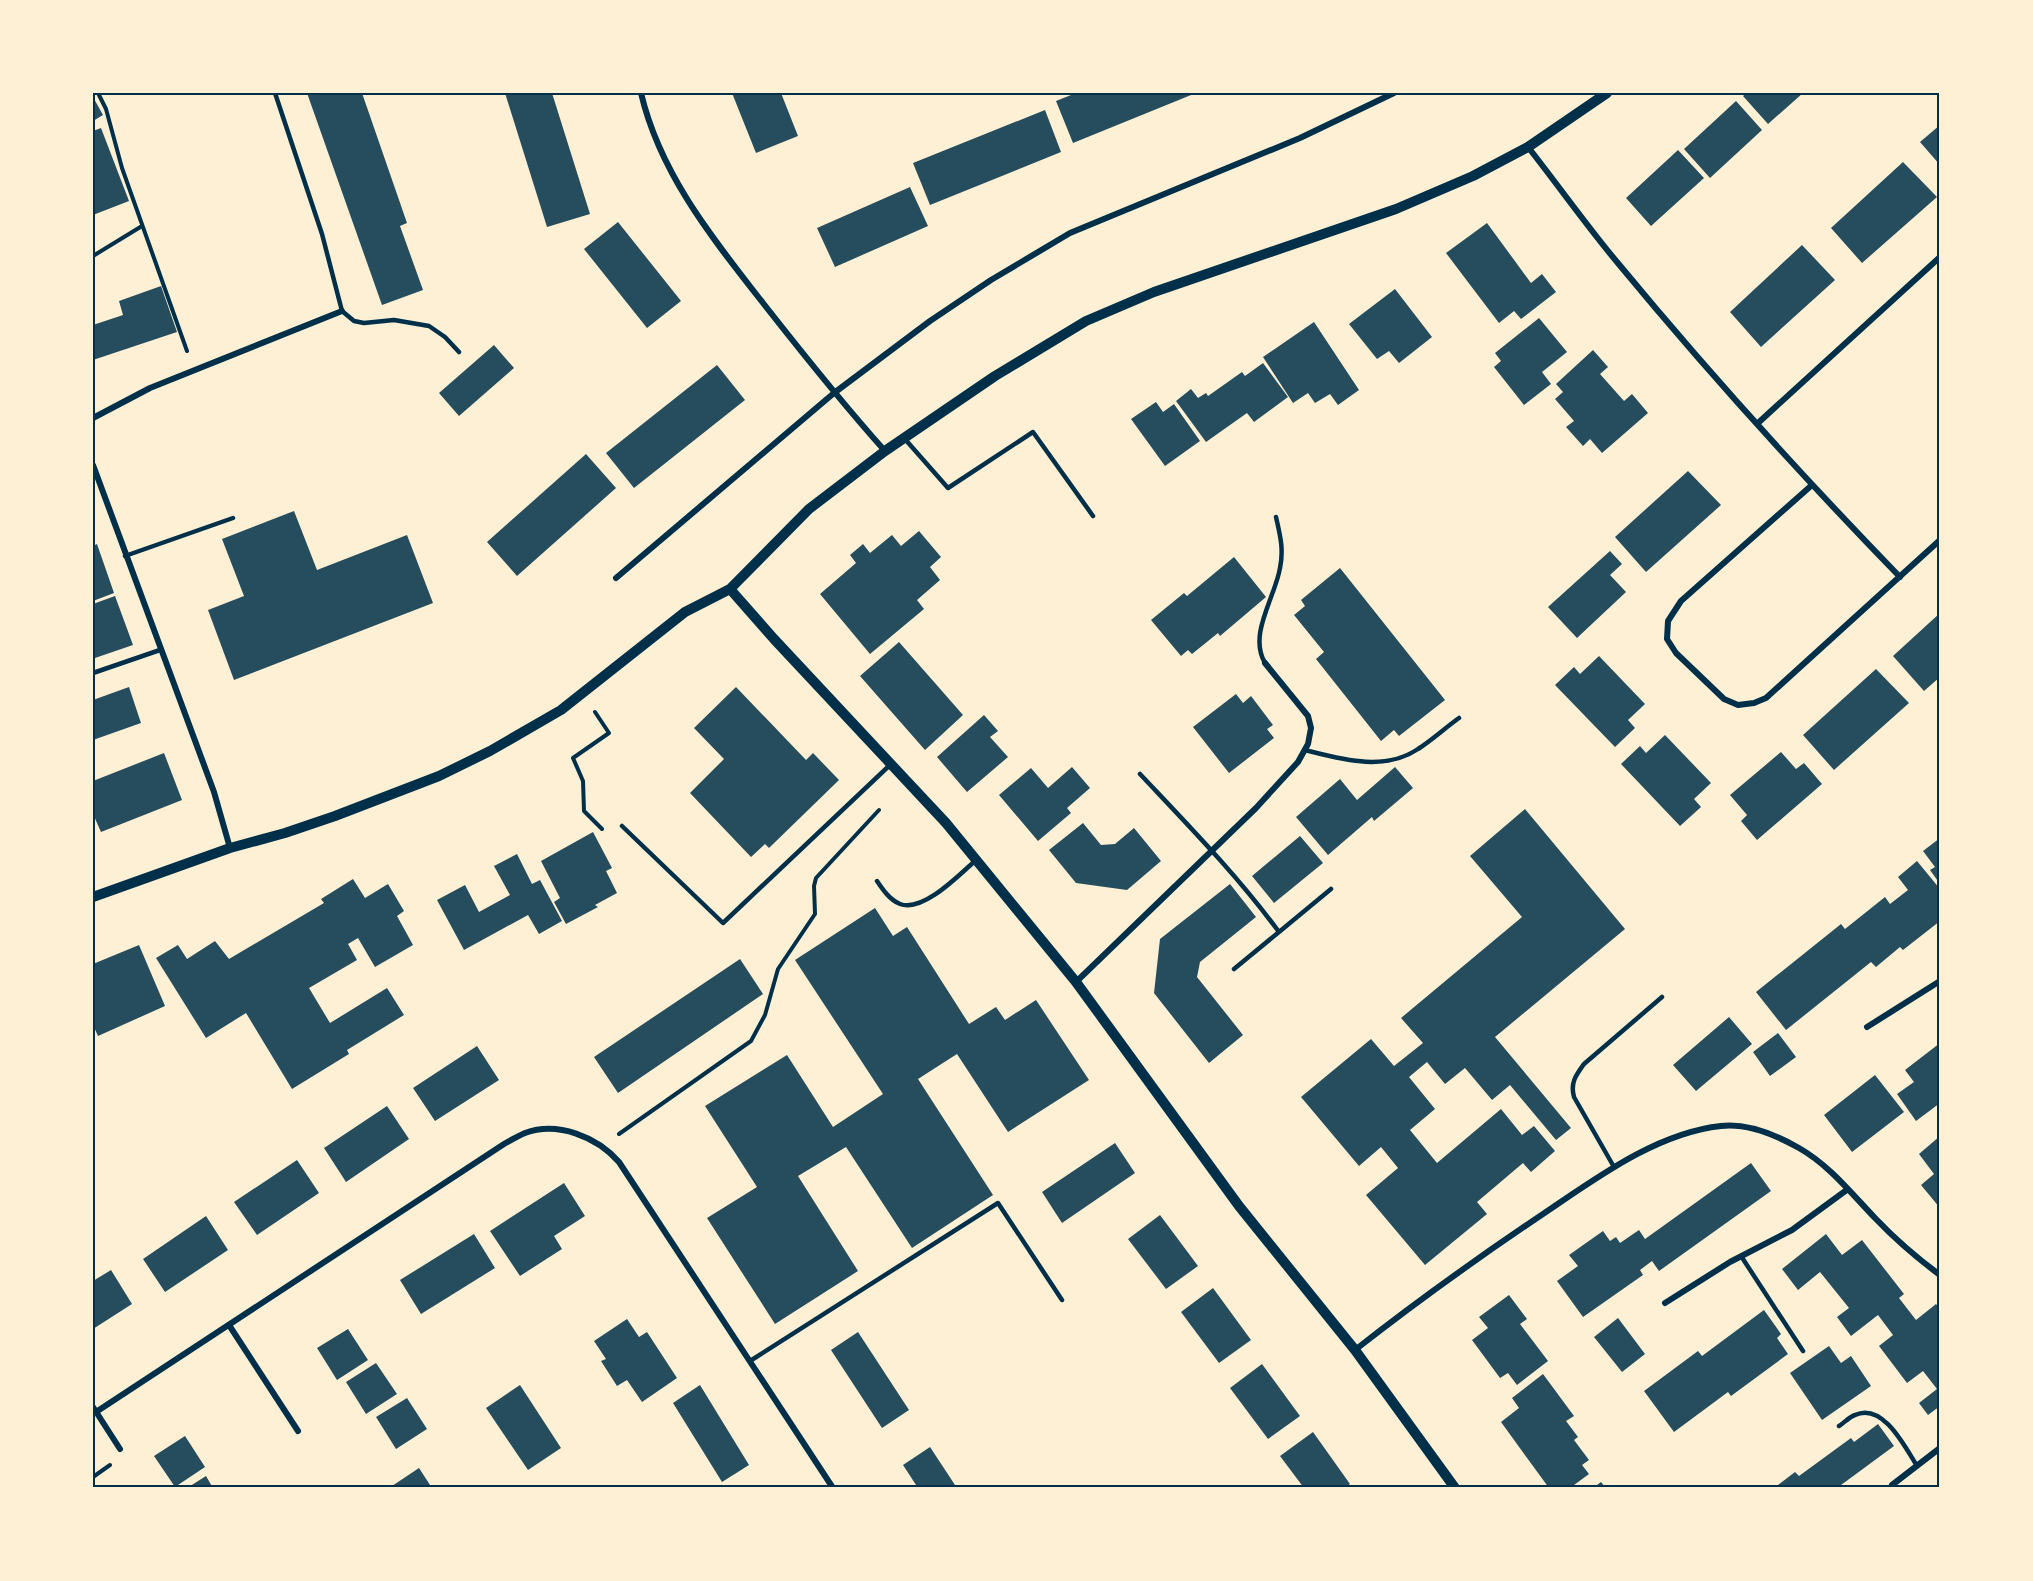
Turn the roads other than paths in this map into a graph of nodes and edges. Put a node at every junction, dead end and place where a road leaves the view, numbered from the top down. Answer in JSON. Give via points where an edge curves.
{"nodes":[{"id":1,"x":275,"y":93,"type":"edge"},
{"id":2,"x":641,"y":93,"type":"edge"},
{"id":3,"x":1394,"y":93,"type":"edge"},
{"id":4,"x":1607,"y":93,"type":"edge"},
{"id":5,"x":1528,"y":147,"type":"junction"},
{"id":6,"x":1940,"y":257,"type":"edge"},
{"id":7,"x":342,"y":311,"type":"junction"},
{"id":8,"x":459,"y":352,"type":"dead end"},
{"id":9,"x":834,"y":393,"type":"junction"},
{"id":10,"x":93,"y":418,"type":"edge"},
{"id":11,"x":1758,"y":423,"type":"junction"},
{"id":12,"x":904,"y":438,"type":"junction"},
{"id":13,"x":885,"y":451,"type":"junction"},
{"id":14,"x":93,"y":465,"type":"edge"},
{"id":15,"x":1812,"y":485,"type":"junction"},
{"id":16,"x":1093,"y":516,"type":"dead end"},
{"id":17,"x":1276,"y":517,"type":"dead end"},
{"id":18,"x":233,"y":518,"type":"dead end"},
{"id":19,"x":1940,"y":540,"type":"edge"},
{"id":20,"x":125,"y":556,"type":"junction"},
{"id":21,"x":1900,"y":577,"type":"junction"},
{"id":22,"x":616,"y":578,"type":"dead end"},
{"id":23,"x":730,"y":589,"type":"junction"},
{"id":24,"x":160,"y":650,"type":"junction"},
{"id":25,"x":1265,"y":663,"type":"joint"},
{"id":26,"x":93,"y":673,"type":"edge"},
{"id":27,"x":1459,"y":718,"type":"dead end"},
{"id":28,"x":1305,"y":750,"type":"junction"},
{"id":29,"x":891,"y":764,"type":"junction"},
{"id":30,"x":1140,"y":774,"type":"dead end"},
{"id":31,"x":622,"y":826,"type":"road end"},
{"id":32,"x":230,"y":848,"type":"junction"},
{"id":33,"x":1212,"y":850,"type":"junction"},
{"id":34,"x":976,"y":860,"type":"junction"},
{"id":35,"x":877,"y":881,"type":"dead end"},
{"id":36,"x":1331,"y":889,"type":"dead end"},
{"id":37,"x":93,"y":897,"type":"edge"},
{"id":38,"x":1279,"y":932,"type":"junction"},
{"id":39,"x":1234,"y":969,"type":"dead end"},
{"id":40,"x":1940,"y":981,"type":"edge"},
{"id":41,"x":1076,"y":982,"type":"junction"},
{"id":42,"x":1662,"y":997,"type":"dead end"},
{"id":43,"x":1867,"y":1027,"type":"dead end"},
{"id":44,"x":1614,"y":1167,"type":"junction"},
{"id":45,"x":1848,"y":1189,"type":"junction"},
{"id":46,"x":1741,"y":1256,"type":"junction"},
{"id":47,"x":1940,"y":1275,"type":"edge"},
{"id":48,"x":1062,"y":1300,"type":"dead end"},
{"id":49,"x":1665,"y":1303,"type":"dead end"},
{"id":50,"x":229,"y":1325,"type":"junction"},
{"id":51,"x":1355,"y":1350,"type":"junction"},
{"id":52,"x":1803,"y":1351,"type":"dead end"},
{"id":53,"x":750,"y":1361,"type":"junction"},
{"id":54,"x":95,"y":1410,"type":"edge"},
{"id":55,"x":1839,"y":1426,"type":"dead end"},
{"id":56,"x":298,"y":1431,"type":"dead end"},
{"id":57,"x":1940,"y":1448,"type":"edge"},
{"id":58,"x":120,"y":1449,"type":"dead end"},
{"id":59,"x":1917,"y":1466,"type":"junction"},
{"id":60,"x":1892,"y":1487,"type":"edge"},
{"id":61,"x":833,"y":1488,"type":"edge"},
{"id":62,"x":1455,"y":1488,"type":"edge"}],
"edges":[{"from":1,"to":7,"type":"lane","via":[[322,234]]},
{"from":2,"to":9,"type":"street","via":[[665,162],[688,201]]},
{"from":3,"to":9,"type":"street","via":[[1300,138],[1070,233],[930,321]]},
{"from":4,"to":5,"type":"street"},
{"from":5,"to":11,"type":"street","via":[[1616,261]]},
{"from":5,"to":12,"type":"street","via":[[1396,209],[1154,292],[1086,321]]},
{"from":6,"to":11,"type":"street"},
{"from":7,"to":8,"type":"lane","via":[[354,321],[364,323],[394,320],[429,327]]},
{"from":7,"to":10,"type":"street","via":[[150,388]]},
{"from":9,"to":13,"type":"street"},
{"from":9,"to":22,"type":"street"},
{"from":11,"to":15,"type":"street"},
{"from":12,"to":13,"type":"street"},
{"from":12,"to":16,"type":"lane","via":[[948,488],[1033,432]]},
{"from":13,"to":23,"type":"street","via":[[809,509]]},
{"from":14,"to":20,"type":"street"},
{"from":15,"to":21,"type":"street"},
{"from":15,"to":21,"type":"street","via":[[1681,601],[1668,621],[1667,639],[1682,659],[1724,699],[1738,705],[1754,703],[1766,698]]},
{"from":17,"to":25,"type":"lane","via":[[1282,543],[1280,568],[1261,630],[1260,654]]},
{"from":18,"to":20,"type":"lane"},
{"from":19,"to":21,"type":"street"},
{"from":20,"to":24,"type":"street"},
{"from":23,"to":29,"type":"street"},
{"from":23,"to":32,"type":"street","via":[[685,612],[561,710],[490,751],[439,776],[335,816]]},
{"from":24,"to":26,"type":"lane"},
{"from":24,"to":32,"type":"street","via":[[214,792]]},
{"from":25,"to":28,"type":"street","via":[[1308,716],[1311,728]]},
{"from":27,"to":28,"type":"lane","via":[[1417,750],[1387,761],[1353,761]]},
{"from":28,"to":33,"type":"street","via":[[1282,782]]},
{"from":29,"to":31,"type":"lane","via":[[723,923]]},
{"from":29,"to":34,"type":"street"},
{"from":30,"to":33,"type":"lane"},
{"from":32,"to":37,"type":"street"},
{"from":33,"to":38,"type":"lane"},
{"from":33,"to":41,"type":"street"},
{"from":34,"to":35,"type":"lane","via":[[925,901],[911,906],[895,902]]},
{"from":34,"to":41,"type":"street"},
{"from":36,"to":38,"type":"lane"},
{"from":38,"to":39,"type":"lane"},
{"from":40,"to":43,"type":"street"},
{"from":41,"to":51,"type":"street","via":[[1239,1206]]},
{"from":42,"to":44,"type":"lane","via":[[1574,1077],[1574,1097]]},
{"from":44,"to":45,"type":"street","via":[[1678,1136],[1722,1126],[1751,1128],[1800,1148]]},
{"from":44,"to":51,"type":"street","via":[[1468,1264]]},
{"from":45,"to":46,"type":"street","via":[[1792,1230]]},
{"from":45,"to":47,"type":"street","via":[[1917,1258]]},
{"from":46,"to":49,"type":"street"},
{"from":46,"to":52,"type":"lane"},
{"from":48,"to":53,"type":"lane","via":[[998,1203]]},
{"from":50,"to":53,"type":"street","via":[[504,1144],[527,1132],[558,1130],[603,1146],[619,1162]]},
{"from":50,"to":54,"type":"street"},
{"from":50,"to":56,"type":"street"},
{"from":51,"to":62,"type":"street"},
{"from":53,"to":61,"type":"street"},
{"from":54,"to":58,"type":"street"},
{"from":55,"to":59,"type":"lane","via":[[1863,1413],[1881,1418],[1897,1434]]},
{"from":57,"to":59,"type":"street"},
{"from":59,"to":60,"type":"street"}]}
